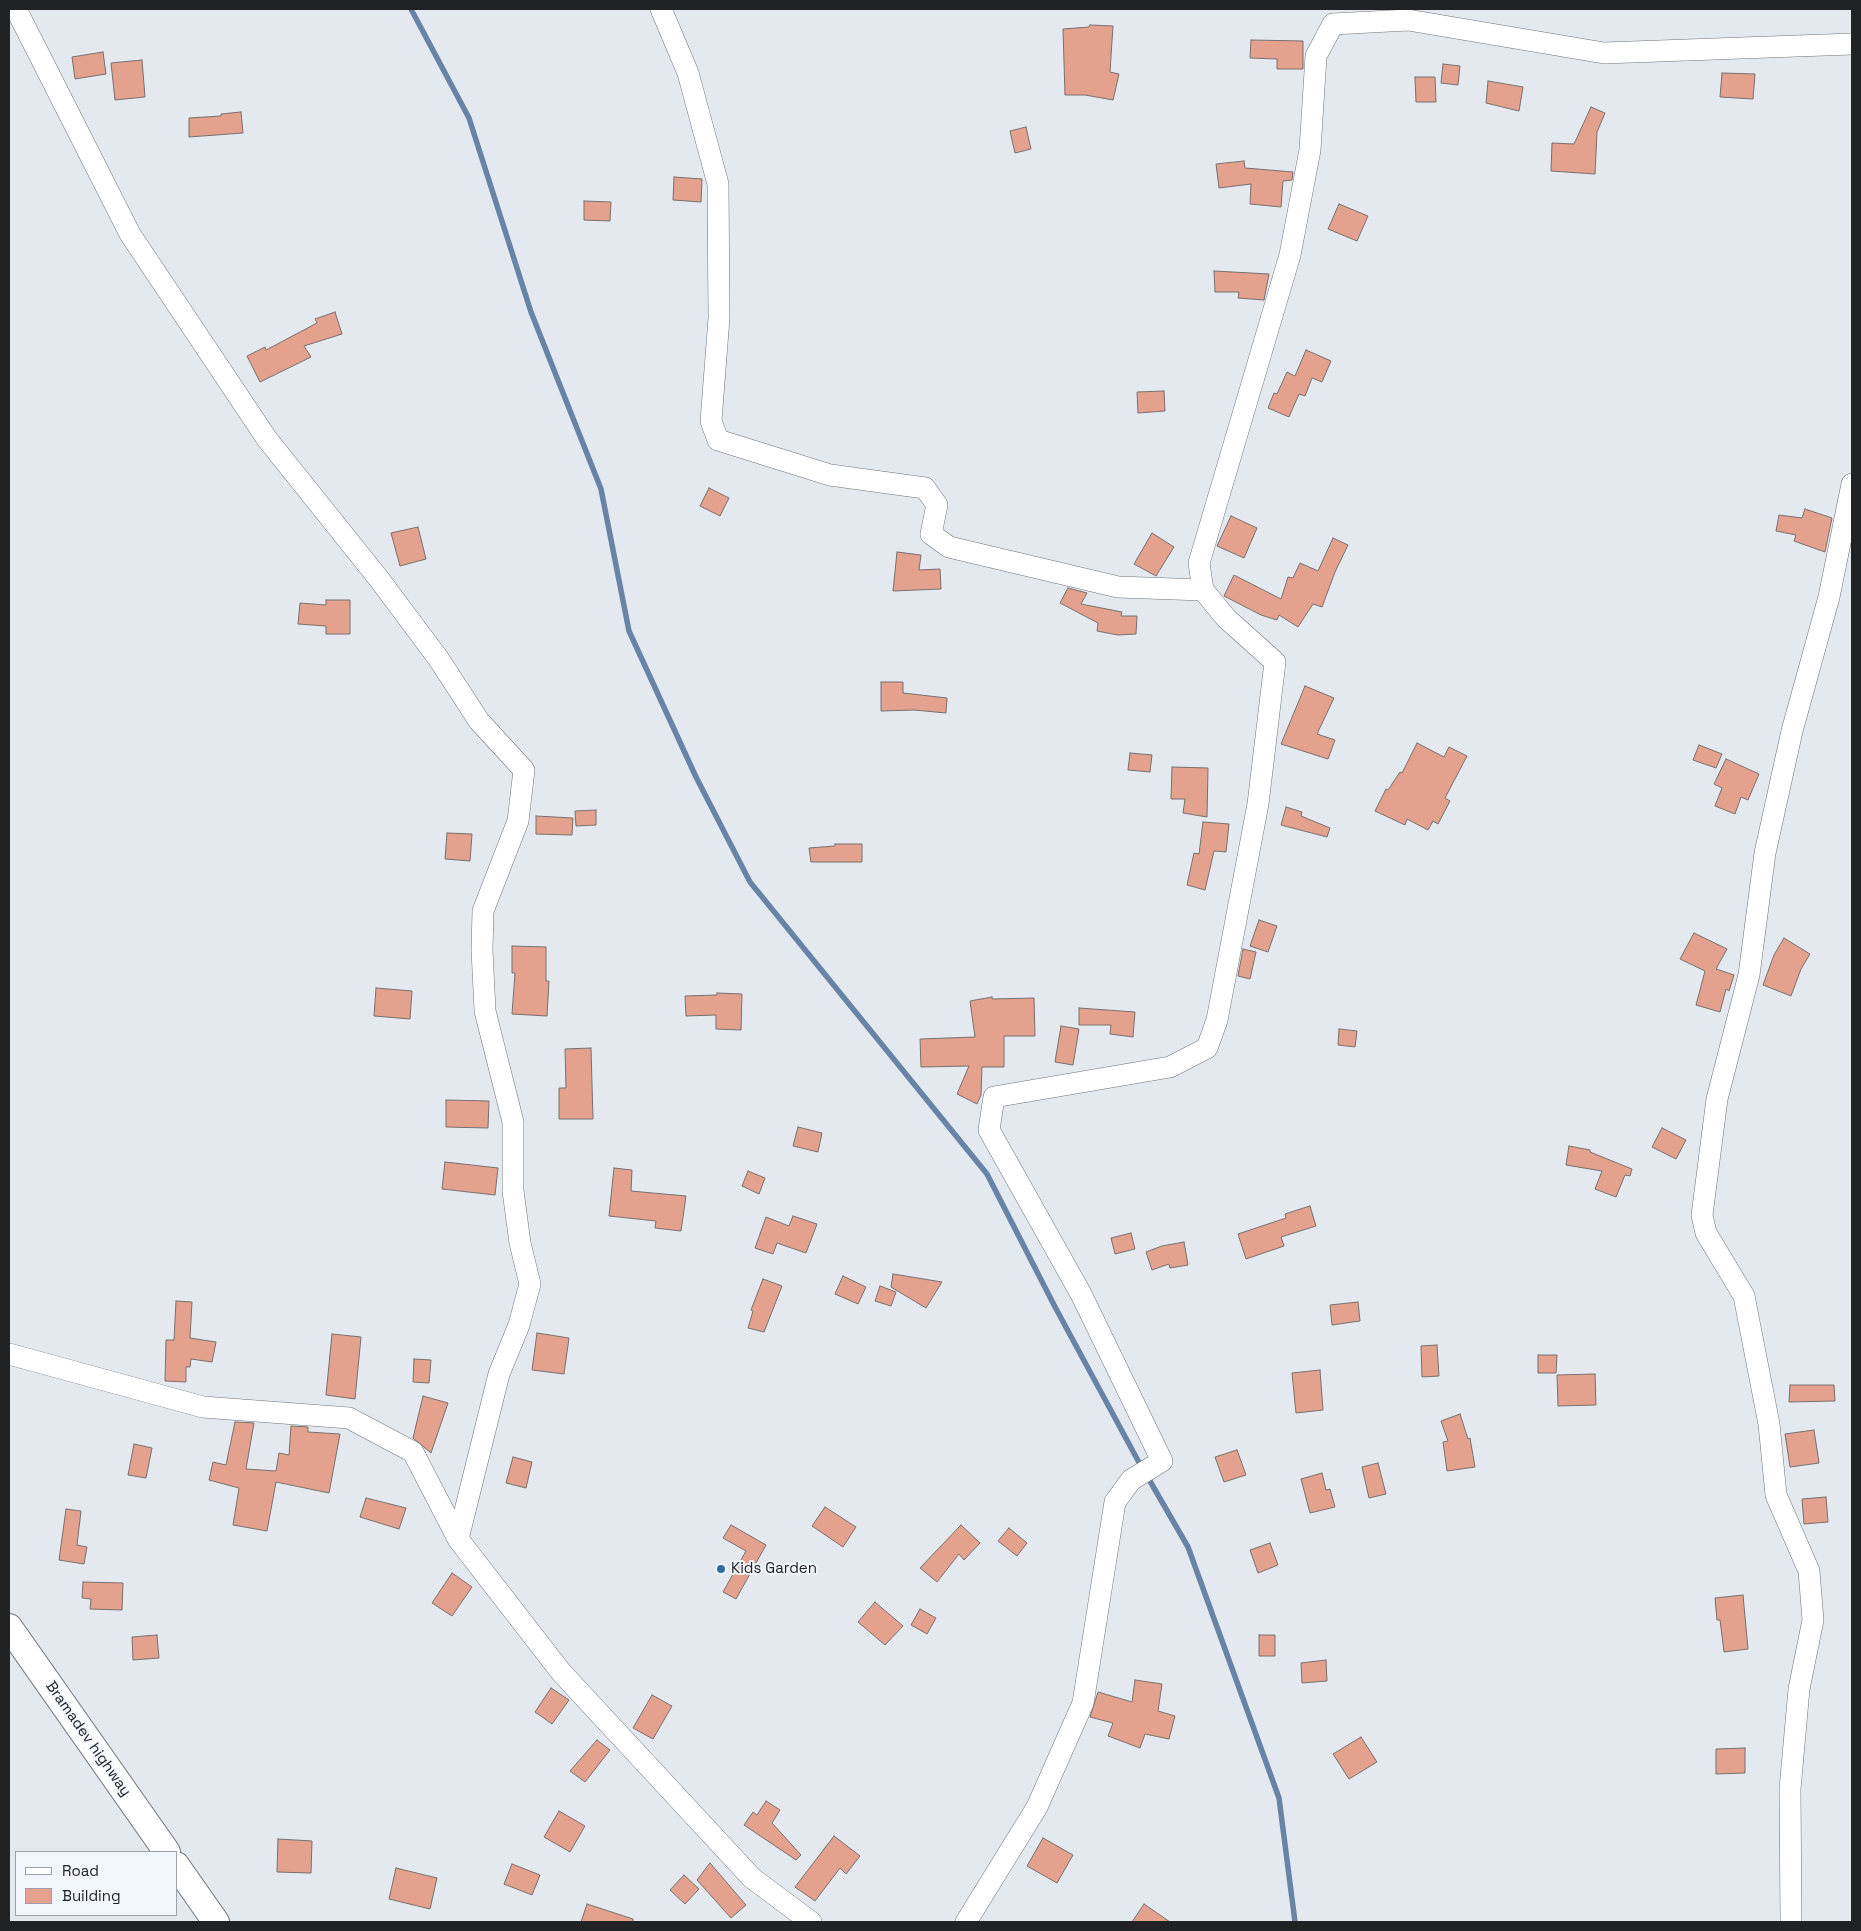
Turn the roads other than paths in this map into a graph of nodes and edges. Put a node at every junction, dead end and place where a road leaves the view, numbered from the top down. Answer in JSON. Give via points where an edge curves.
{"nodes":[{"id":1,"x":16,"y":9,"type":"edge"},
{"id":2,"x":661,"y":9,"type":"edge"},
{"id":3,"x":1852,"y":44,"type":"edge"},
{"id":4,"x":1852,"y":484,"type":"edge"},
{"id":5,"x":1202,"y":590,"type":"junction"},
{"id":6,"x":9,"y":1354,"type":"edge"},
{"id":7,"x":458,"y":1539,"type":"junction"},
{"id":8,"x":9,"y":1627,"type":"edge"},
{"id":9,"x":166,"y":1851,"type":"edge"},
{"id":10,"x":178,"y":1868,"type":"edge"},
{"id":11,"x":216,"y":1922,"type":"edge"},
{"id":12,"x":811,"y":1922,"type":"edge"},
{"id":13,"x":966,"y":1922,"type":"edge"},
{"id":14,"x":1791,"y":1922,"type":"edge"}],
"edges":[{"from":1,"to":7,"type":"street","via":[[130,234],[267,439],[385,587],[438,658],[479,722],[524,770],[518,821],[483,910],[482,950],[485,1011],[513,1122],[513,1191],[530,1284],[519,1325],[499,1374]]},
{"from":2,"to":5,"type":"street","via":[[688,72],[718,184],[719,318],[711,421],[718,440],[830,475],[925,488],[937,505],[931,534],[949,547],[1118,587]]},
{"from":3,"to":5,"type":"street","via":[[1604,53],[1408,20],[1333,24],[1316,56],[1310,150],[1290,255],[1199,563]]},
{"from":4,"to":14,"type":"street","via":[[1829,598],[1792,731],[1765,853],[1749,975],[1717,1099],[1702,1215],[1706,1233],[1744,1296],[1769,1424],[1776,1495],[1810,1571],[1813,1620],[1799,1689],[1790,1789]]},
{"from":5,"to":13,"type":"street","via":[[1226,618],[1275,662],[1258,804],[1217,1020],[1207,1048],[1170,1067],[994,1097],[989,1130],[1081,1294],[1162,1461],[1130,1480],[1115,1502],[1083,1703],[1037,1807]]},
{"from":6,"to":7,"type":"street","via":[[203,1407],[349,1418],[412,1452]]},
{"from":7,"to":12,"type":"street","via":[[561,1672],[752,1878]]},
{"from":8,"to":9,"type":"street","name":"Bramadev highway"},
{"from":10,"to":11,"type":"street"}]}
